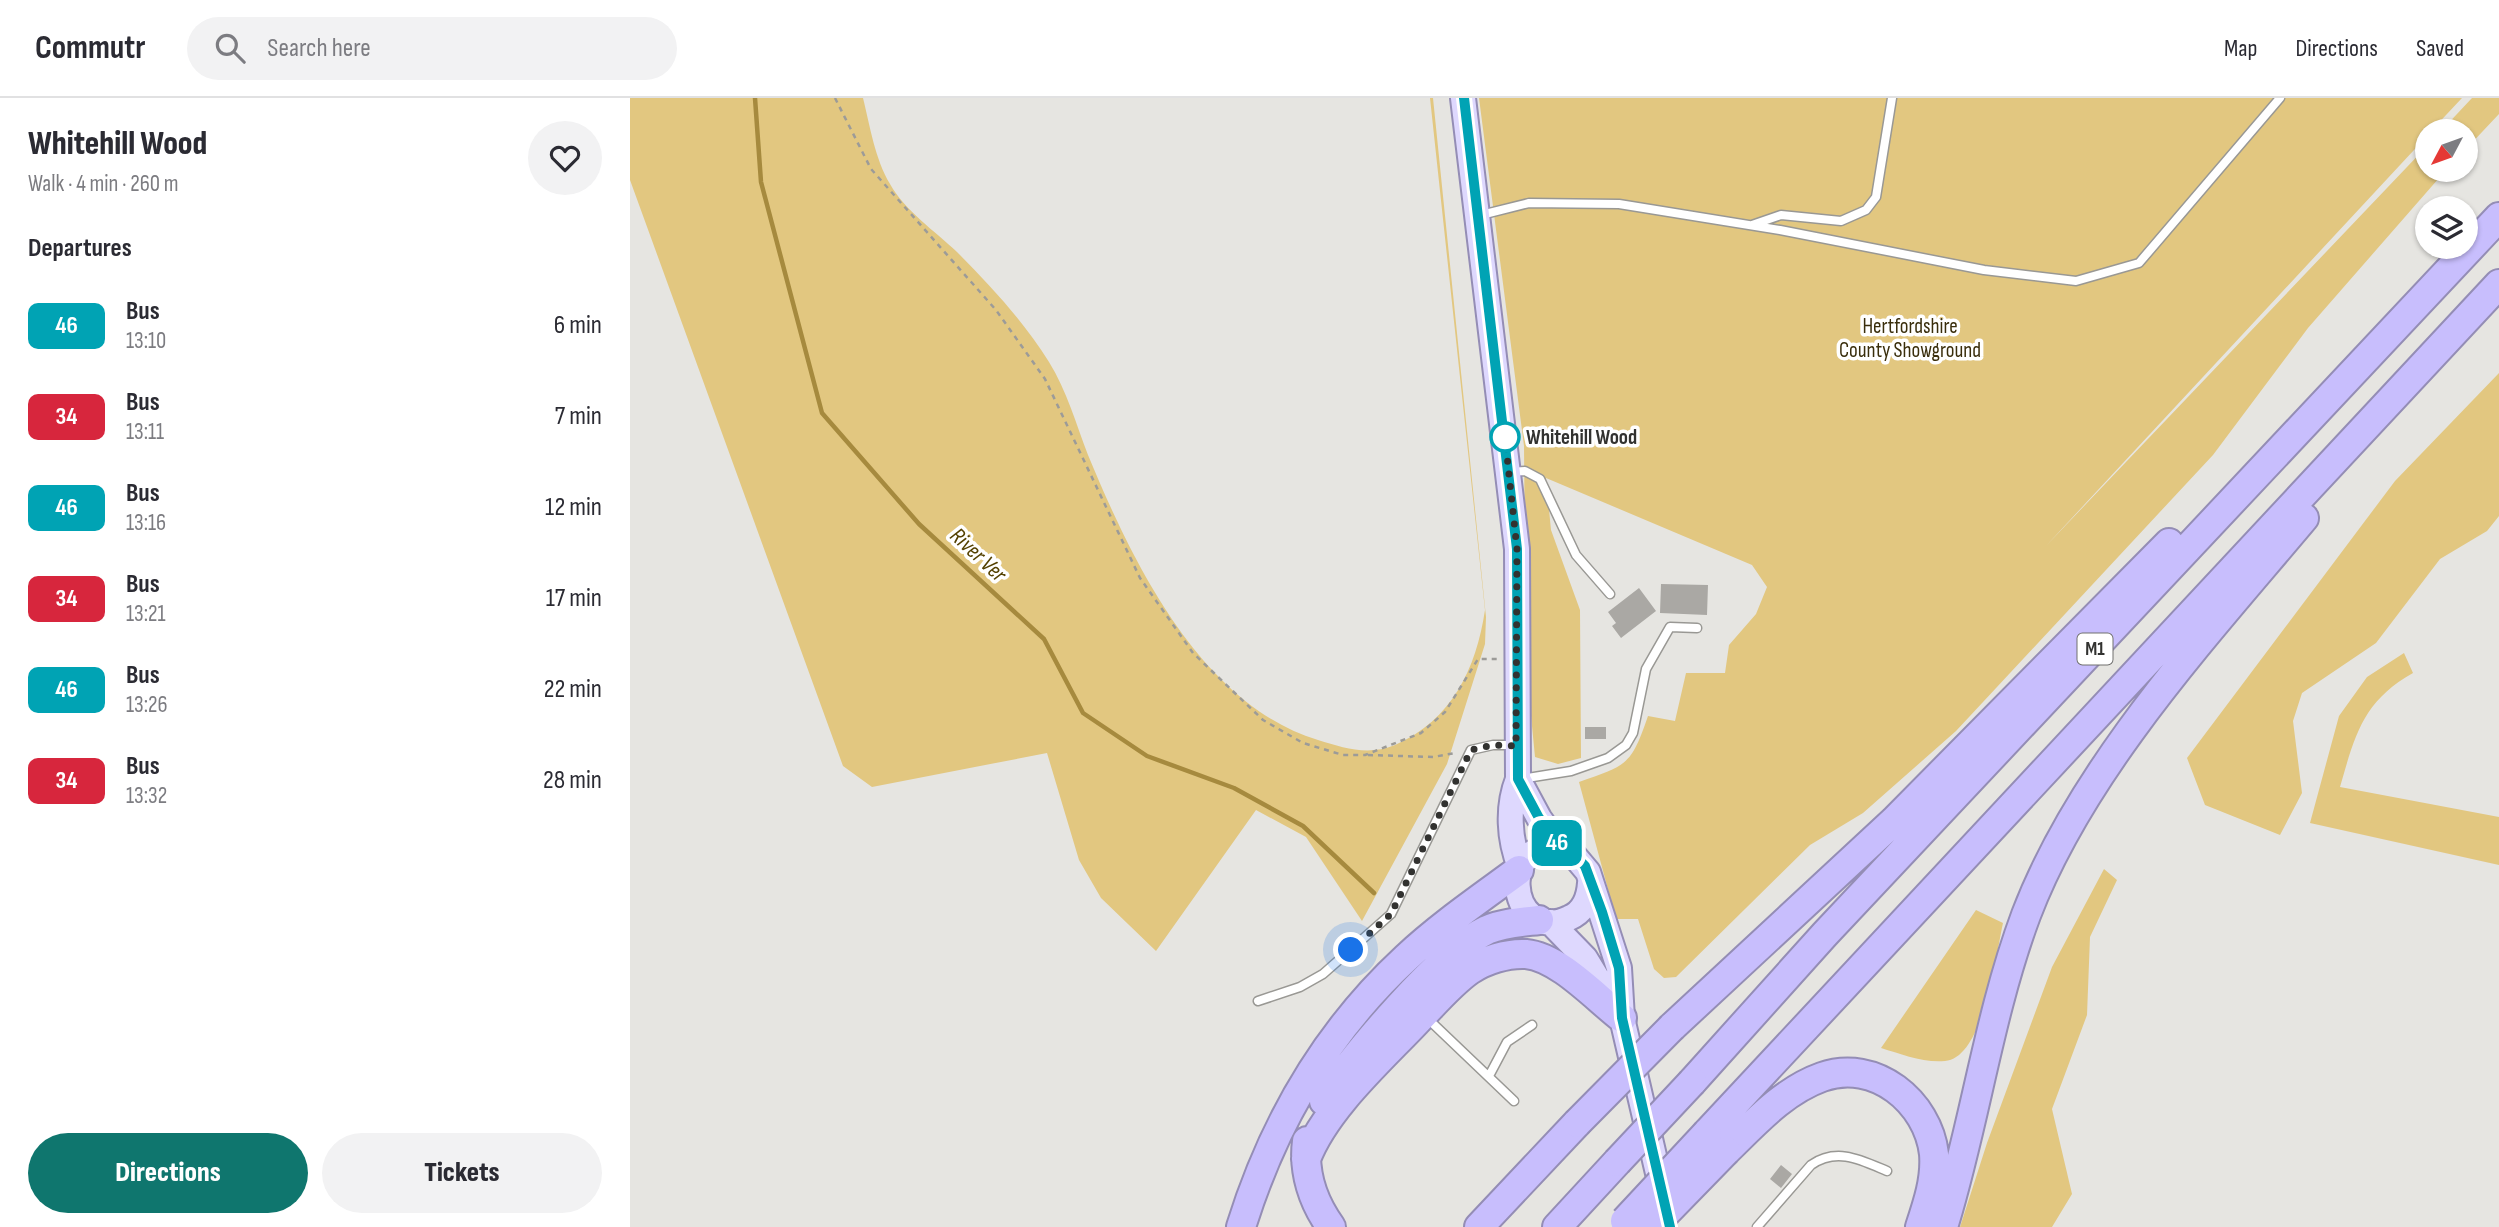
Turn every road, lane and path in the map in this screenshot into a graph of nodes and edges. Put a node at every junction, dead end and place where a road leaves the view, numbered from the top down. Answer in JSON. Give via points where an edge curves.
{"nodes":[{"id":1,"x":835,"y":98,"type":"edge"},
{"id":2,"x":1464,"y":98,"type":"edge"},
{"id":3,"x":1892,"y":98,"type":"edge"},
{"id":4,"x":2280,"y":98,"type":"edge"},
{"id":5,"x":1477,"y":216,"type":"junction"},
{"id":6,"x":2499,"y":217,"type":"edge"},
{"id":7,"x":1751,"y":225,"type":"junction"},
{"id":8,"x":2449,"y":271,"type":"junction"},
{"id":9,"x":2499,"y":284,"type":"edge"},
{"id":10,"x":2450,"y":335,"type":"junction"},
{"id":11,"x":1509,"y":472,"type":"junction"},
{"id":12,"x":1610,"y":594,"type":"dead end"},
{"id":13,"x":1697,"y":628,"type":"dead end"},
{"id":14,"x":1508,"y":659,"type":"dead end"},
{"id":15,"x":1516,"y":746,"type":"junction"},
{"id":16,"x":1471,"y":750,"type":"junction"},
{"id":17,"x":1365,"y":755,"type":"junction"},
{"id":18,"x":1518,"y":779,"type":"junction"},
{"id":19,"x":1561,"y":849,"type":"junction"},
{"id":20,"x":1519,"y":869,"type":"junction"},
{"id":21,"x":1590,"y":883,"type":"junction"},
{"id":22,"x":1545,"y":921,"type":"junction"},
{"id":23,"x":1258,"y":1000,"type":"dead end"},
{"id":24,"x":1424,"y":1014,"type":"junction"},
{"id":25,"x":1622,"y":1018,"type":"junction"},
{"id":26,"x":1532,"y":1025,"type":"dead end"},
{"id":27,"x":1489,"y":1076,"type":"junction"},
{"id":28,"x":1514,"y":1101,"type":"dead end"},
{"id":29,"x":1716,"y":1142,"type":"junction"},
{"id":30,"x":1306,"y":1159,"type":"junction"},
{"id":31,"x":1887,"y":1171,"type":"dead end"},
{"id":32,"x":1622,"y":1224,"type":"edge"},
{"id":33,"x":1241,"y":1227,"type":"edge"},
{"id":34,"x":1331,"y":1227,"type":"edge"},
{"id":35,"x":1479,"y":1227,"type":"edge"},
{"id":36,"x":1557,"y":1227,"type":"edge"},
{"id":37,"x":1652,"y":1227,"type":"edge"},
{"id":38,"x":1670,"y":1227,"type":"edge"},
{"id":39,"x":1757,"y":1227,"type":"edge"},
{"id":40,"x":1920,"y":1227,"type":"edge"},
{"id":41,"x":1943,"y":1227,"type":"edge"}],
"edges":[{"from":1,"to":17,"type":"path","via":[[871,169],[996,310],[1045,379],[1140,578],[1193,653],[1263,720],[1303,743],[1343,755]]},
{"from":2,"to":5,"type":"main road"},
{"from":3,"to":7,"type":"lane","via":[[1876,197],[1866,210],[1841,221],[1781,215]]},
{"from":4,"to":7,"type":"lane","via":[[2138,263],[2076,281],[1984,270]]},
{"from":5,"to":7,"type":"lane","via":[[1529,203],[1619,204]]},
{"from":5,"to":11,"type":"main road"},
{"from":6,"to":8,"type":"highway","number":"M1"},
{"from":8,"to":35,"type":"highway","bridge":true,"via":[[2230,482],[1895,821],[1672,1027]]},
{"from":8,"to":36,"type":"highway","number":"M1","bridge":true,"via":[[1825,934]]},
{"from":9,"to":10,"type":"highway","number":"M1"},
{"from":10,"to":29,"type":"highway","number":"M1"},
{"from":10,"to":41,"type":"highway","via":[[2376,433],[2128,735],[2074,816],[2043,876],[2014,950]]},
{"from":11,"to":12,"type":"lane","via":[[1525,471],[1540,479],[1576,555]]},
{"from":11,"to":15,"type":"main road","via":[[1517,561]]},
{"from":13,"to":18,"type":"lane","via":[[1670,627],[1646,669],[1633,733],[1617,753],[1570,771]]},
{"from":14,"to":17,"type":"path","via":[[1479,659],[1445,712],[1421,733]]},
{"from":15,"to":16,"type":"lane"},
{"from":15,"to":18,"type":"main road"},
{"from":16,"to":17,"type":"path","via":[[1433,757]]},
{"from":16,"to":23,"type":"lane","via":[[1391,914],[1323,974],[1300,988]]},
{"from":18,"to":19,"type":"main road"},
{"from":18,"to":20,"type":"main road","via":[[1511,807]]},
{"from":19,"to":20,"type":"main road","via":[[1539,850]]},
{"from":19,"to":21,"type":"main road","via":[[1581,860]]},
{"from":20,"to":22,"type":"main road","via":[[1517,896],[1523,907]]},
{"from":20,"to":33,"type":"highway","via":[[1407,957],[1337,1033],[1275,1134]]},
{"from":21,"to":22,"type":"main road","via":[[1580,911],[1567,920]]},
{"from":21,"to":25,"type":"main road","via":[[1619,968]]},
{"from":22,"to":25,"type":"main road","via":[[1585,958]]},
{"from":22,"to":30,"type":"highway","via":[[1502,924],[1458,949],[1369,1041],[1325,1099],[1310,1130]]},
{"from":24,"to":25,"type":"highway","via":[[1474,968],[1524,954],[1557,966]]},
{"from":24,"to":27,"type":"lane"},
{"from":24,"to":30,"type":"highway","via":[[1337,1110]]},
{"from":25,"to":38,"type":"main road"},
{"from":26,"to":27,"type":"lane","via":[[1507,1042]]},
{"from":27,"to":28,"type":"lane"},
{"from":29,"to":32,"type":"highway","number":"M1","bridge":true},
{"from":29,"to":37,"type":"highway","bridge":true},
{"from":29,"to":40,"type":"highway","via":[[1825,1076],[1850,1073],[1885,1082],[1919,1112],[1932,1145],[1934,1178]]},
{"from":30,"to":34,"type":"highway","via":[[1313,1194]]},
{"from":31,"to":39,"type":"lane","via":[[1859,1159],[1835,1154],[1822,1157]]}]}
